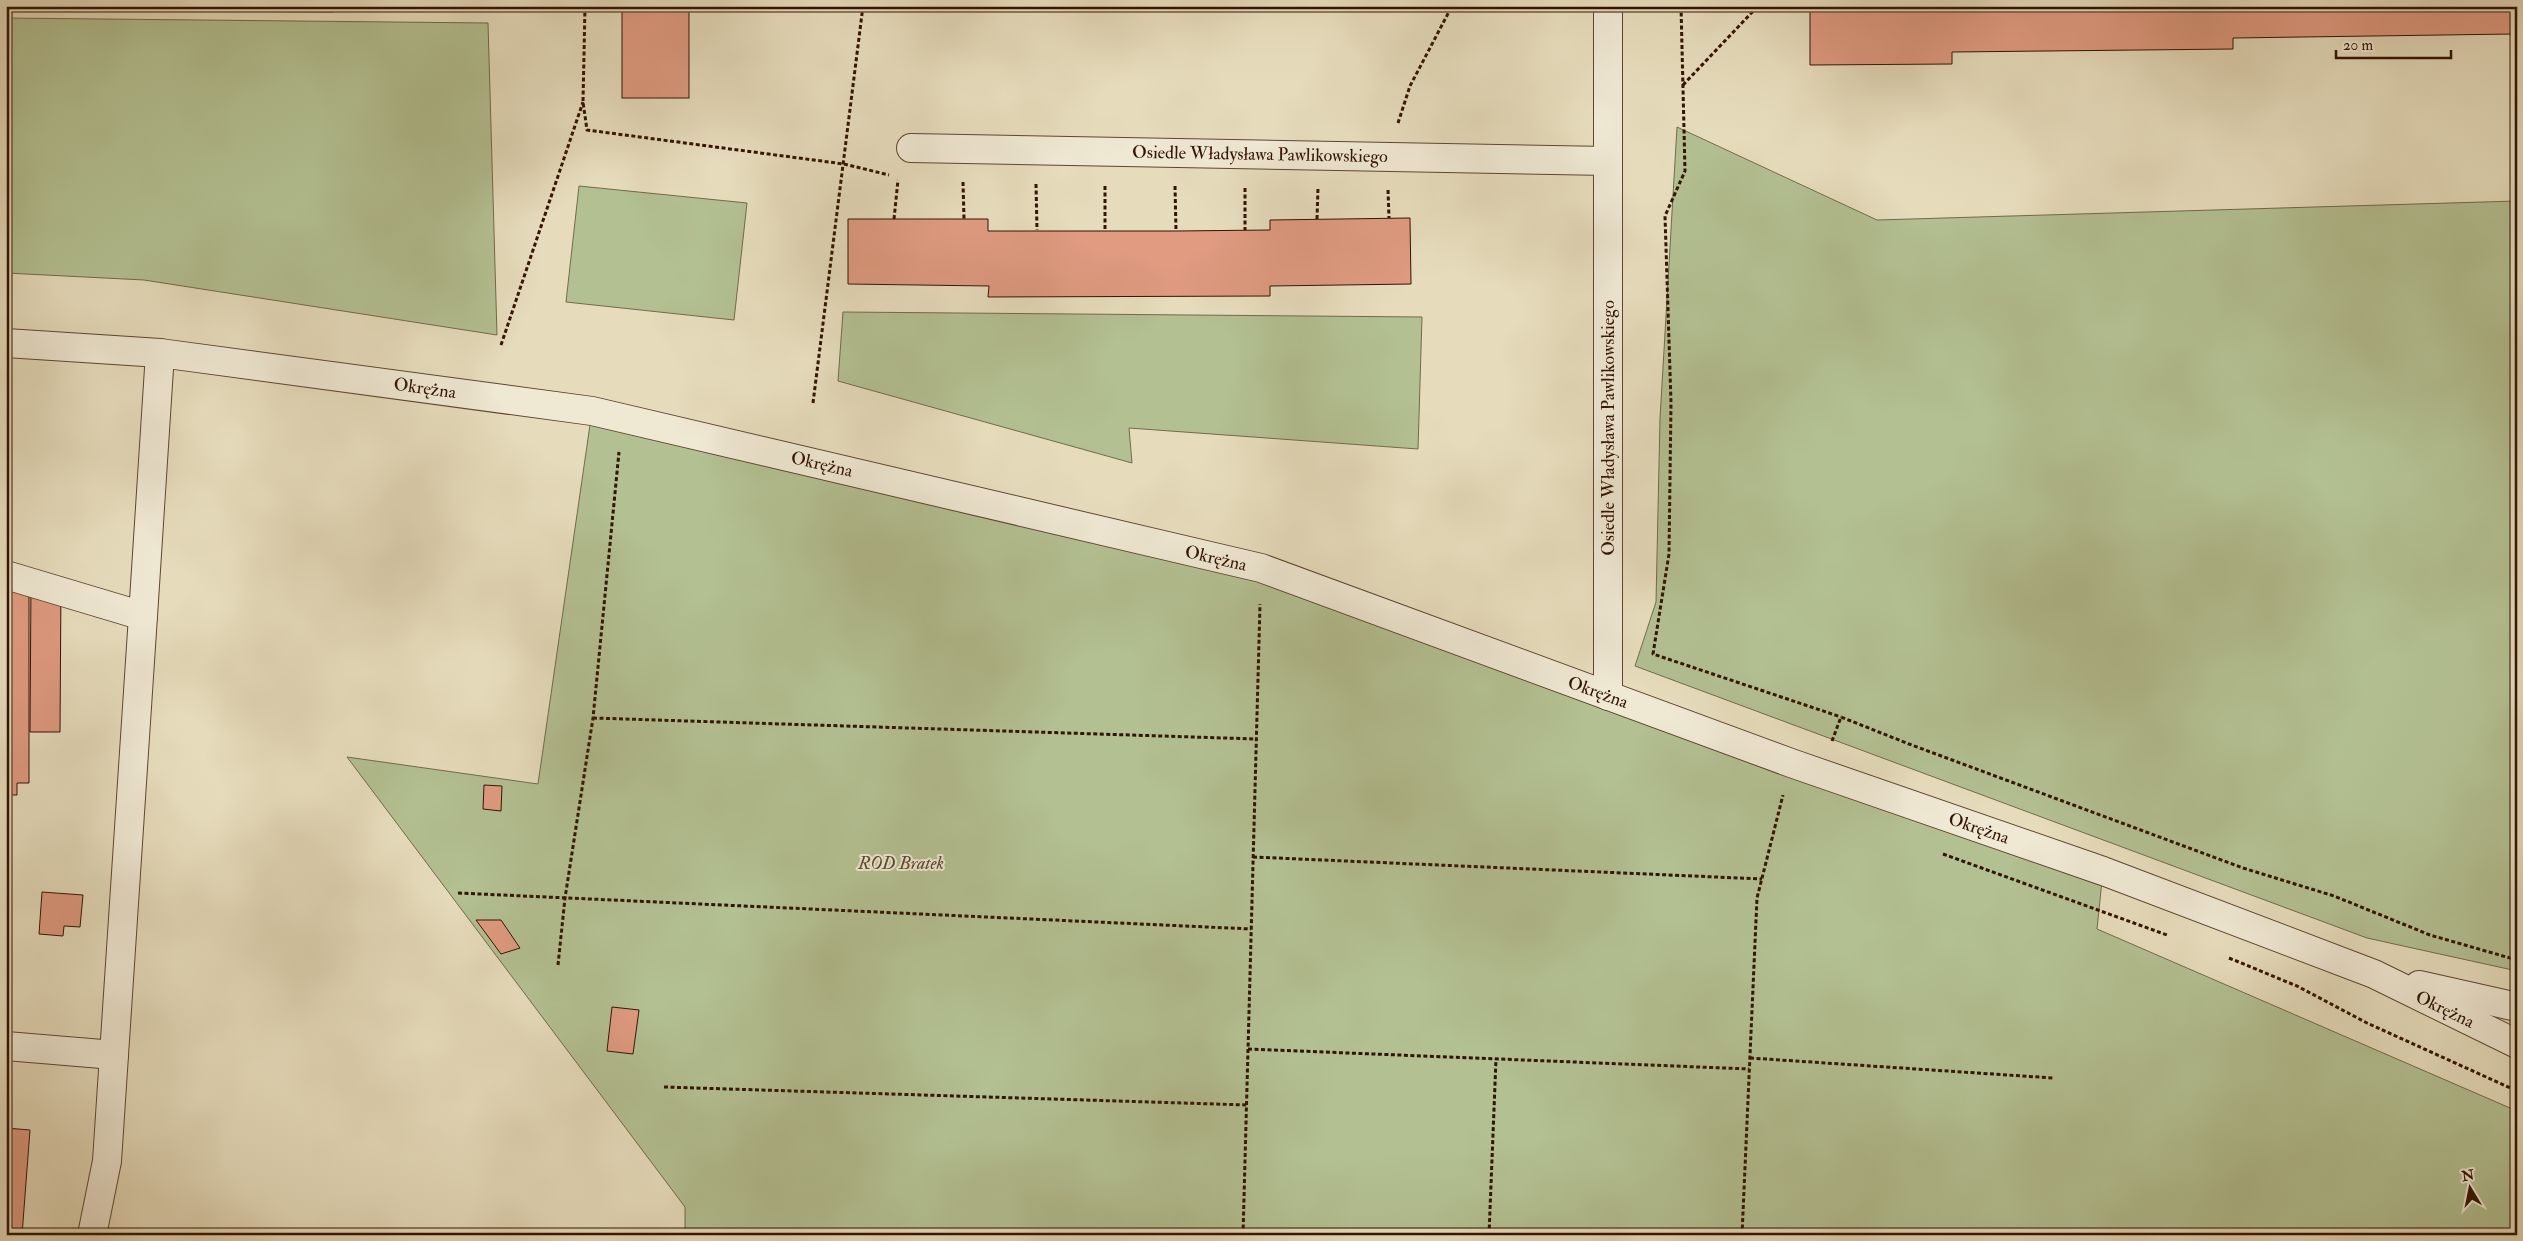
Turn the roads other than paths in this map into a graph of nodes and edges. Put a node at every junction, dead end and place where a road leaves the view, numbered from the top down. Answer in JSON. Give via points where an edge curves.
{"nodes":[{"id":1,"x":1608,"y":6,"type":"edge"},
{"id":2,"x":911,"y":148,"type":"dead end"},
{"id":3,"x":1608,"y":161,"type":"junction"},
{"id":4,"x":6,"y":343,"type":"edge"},
{"id":5,"x":160,"y":353,"type":"junction"},
{"id":6,"x":6,"y":575,"type":"edge"},
{"id":7,"x":143,"y":616,"type":"junction"},
{"id":8,"x":1608,"y":696,"type":"junction"},
{"id":9,"x":2374,"y":974,"type":"junction"},
{"id":10,"x":2517,"y":1007,"type":"edge"},
{"id":11,"x":2517,"y":1044,"type":"edge"},
{"id":12,"x":6,"y":1046,"type":"edge"},
{"id":13,"x":114,"y":1055,"type":"junction"},
{"id":14,"x":92,"y":1235,"type":"edge"}],
"edges":[{"from":1,"to":3,"type":"street","name":"Osiedle Władysława Pawlikowskiego"},
{"from":2,"to":3,"type":"street","name":"Osiedle Władysława Pawlikowskiego"},
{"from":3,"to":8,"type":"street","name":"Osiedle Władysława Pawlikowskiego"},
{"from":4,"to":5,"type":"street","name":"Okrężna"},
{"from":5,"to":7,"type":"street"},
{"from":5,"to":8,"type":"street","name":"Okrężna","via":[[623,416],[1261,568]]},
{"from":6,"to":7,"type":"street"},
{"from":7,"to":13,"type":"street"},
{"from":8,"to":9,"type":"street","name":"Okrężna","via":[[2103,871]]},
{"from":9,"to":10,"type":"street","name":"Okrężna"},
{"from":9,"to":11,"type":"street","name":"Okrężna"},
{"from":12,"to":13,"type":"street"},
{"from":13,"to":14,"type":"street","via":[[107,1161]]}]}
